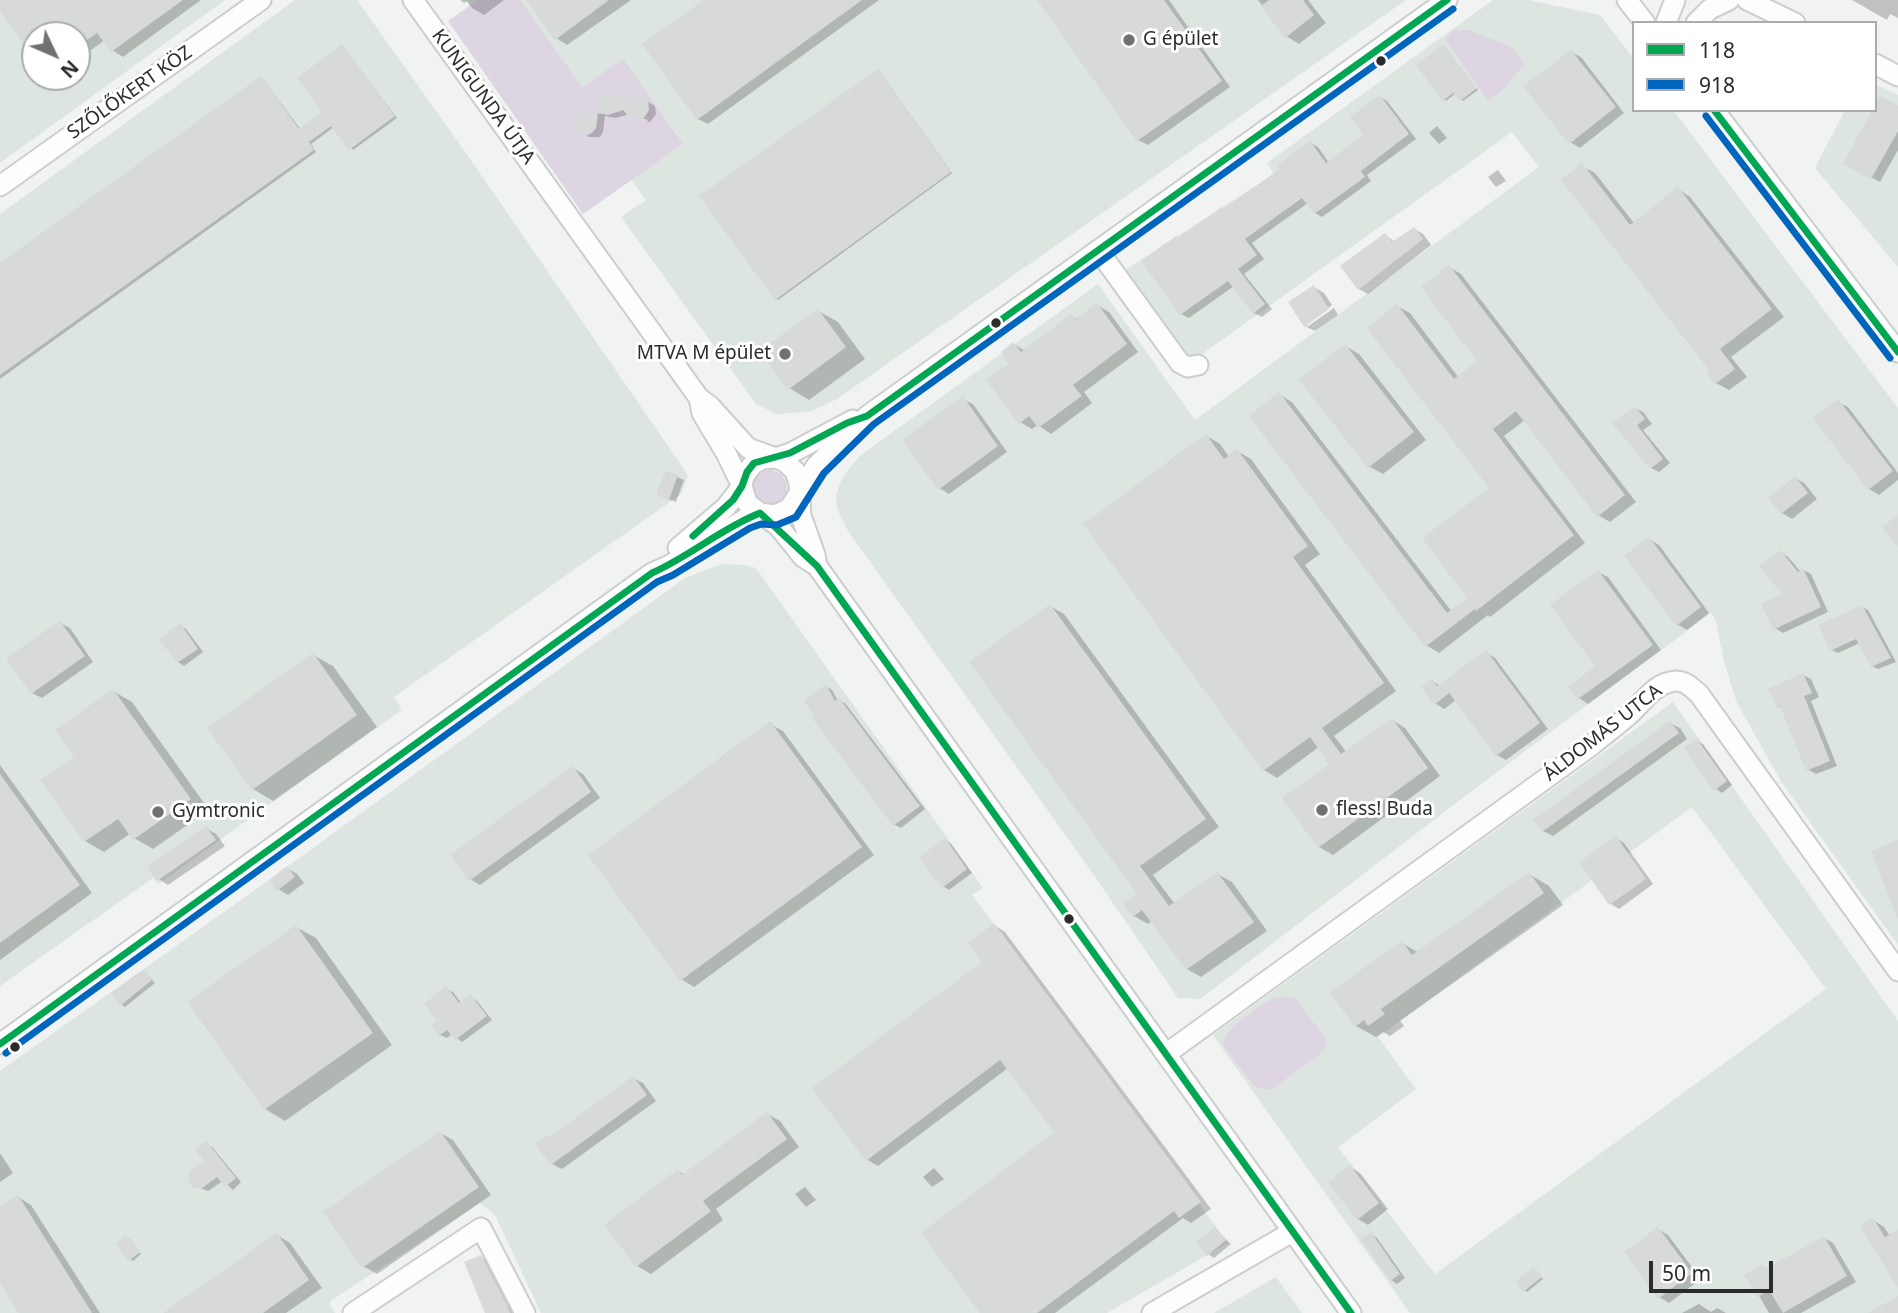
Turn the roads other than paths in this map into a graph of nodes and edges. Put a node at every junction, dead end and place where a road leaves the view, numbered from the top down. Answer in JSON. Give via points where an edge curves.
{"nodes":[{"id":1,"x":261,"y":0,"type":"edge"},
{"id":2,"x":413,"y":0,"type":"edge"},
{"id":3,"x":1447,"y":0,"type":"edge"},
{"id":4,"x":1627,"y":0,"type":"edge"},
{"id":5,"x":1675,"y":0,"type":"edge"},
{"id":6,"x":1728,"y":0,"type":"edge"},
{"id":7,"x":1746,"y":0,"type":"edge"},
{"id":8,"x":1643,"y":21,"type":"edge"},
{"id":9,"x":1667,"y":21,"type":"edge"},
{"id":10,"x":1698,"y":21,"type":"edge"},
{"id":11,"x":1791,"y":21,"type":"edge"},
{"id":12,"x":1877,"y":65,"type":"edge"},
{"id":13,"x":1898,"y":76,"type":"edge"},
{"id":14,"x":1716,"y":112,"type":"edge"},
{"id":15,"x":0,"y":187,"type":"edge"},
{"id":16,"x":1098,"y":250,"type":"junction"},
{"id":17,"x":1898,"y":352,"type":"edge"},
{"id":18,"x":1198,"y":365,"type":"dead end"},
{"id":19,"x":699,"y":398,"type":"junction"},
{"id":20,"x":867,"y":416,"type":"junction"},
{"id":21,"x":775,"y":458,"type":"junction"},
{"id":22,"x":742,"y":486,"type":"junction"},
{"id":23,"x":799,"y":492,"type":"junction"},
{"id":24,"x":760,"y":513,"type":"junction"},
{"id":25,"x":817,"y":566,"type":"junction"},
{"id":26,"x":652,"y":573,"type":"junction"},
{"id":27,"x":1898,"y":971,"type":"edge"},
{"id":28,"x":0,"y":1044,"type":"edge"},
{"id":29,"x":1166,"y":1054,"type":"junction"},
{"id":30,"x":1292,"y":1232,"type":"junction"},
{"id":31,"x":353,"y":1313,"type":"edge"},
{"id":32,"x":525,"y":1313,"type":"edge"},
{"id":33,"x":1152,"y":1313,"type":"edge"},
{"id":34,"x":1351,"y":1313,"type":"edge"}],
"edges":[{"from":1,"to":15,"type":"street","name":"SZŐLŐKERT KÖZ"},
{"from":2,"to":19,"type":"street","name":"KUNIGUNDA ÚTJA"},
{"from":3,"to":16,"type":"street"},
{"from":4,"to":8,"type":"street"},
{"from":5,"to":9,"type":"street"},
{"from":6,"to":10,"type":"street"},
{"from":7,"to":11,"type":"street"},
{"from":12,"to":13,"type":"street"},
{"from":14,"to":17,"type":"street"},
{"from":16,"to":18,"type":"street","via":[[1180,363]]},
{"from":16,"to":20,"type":"street"},
{"from":19,"to":21,"type":"street","name":"KUNIGUNDA ÚTJA","via":[[748,448]]},
{"from":19,"to":22,"type":"street","name":"KUNIGUNDA ÚTJA","via":[[702,413]]},
{"from":20,"to":21,"type":"street"},
{"from":20,"to":23,"type":"street","via":[[822,460]]},
{"from":21,"to":22,"type":"street","via":[[753,464]]},
{"from":21,"to":23,"type":"street","name":"KUNIGUNDA ÚTJA","via":[[795,471]]},
{"from":22,"to":24,"type":"street","name":"KUNIGUNDA ÚTJA","via":[[747,503]]},
{"from":22,"to":26,"type":"street"},
{"from":23,"to":24,"type":"street","via":[[784,512]]},
{"from":23,"to":25,"type":"street","name":"KUNIGUNDA ÚTJA","via":[[801,516]]},
{"from":24,"to":25,"type":"street","name":"KUNIGUNDA ÚTJA"},
{"from":24,"to":26,"type":"street"},
{"from":25,"to":29,"type":"street","name":"KUNIGUNDA ÚTJA"},
{"from":26,"to":28,"type":"street"},
{"from":27,"to":29,"type":"street","name":"ÁLDOMÁS UTCA","via":[[1699,694],[1688,684],[1670,681],[1592,745]]},
{"from":29,"to":30,"type":"street","name":"KUNIGUNDA ÚTJA"},
{"from":30,"to":33,"type":"street"},
{"from":30,"to":34,"type":"street","name":"KUNIGUNDA ÚTJA"},
{"from":31,"to":32,"type":"street","via":[[481,1228]]}]}
